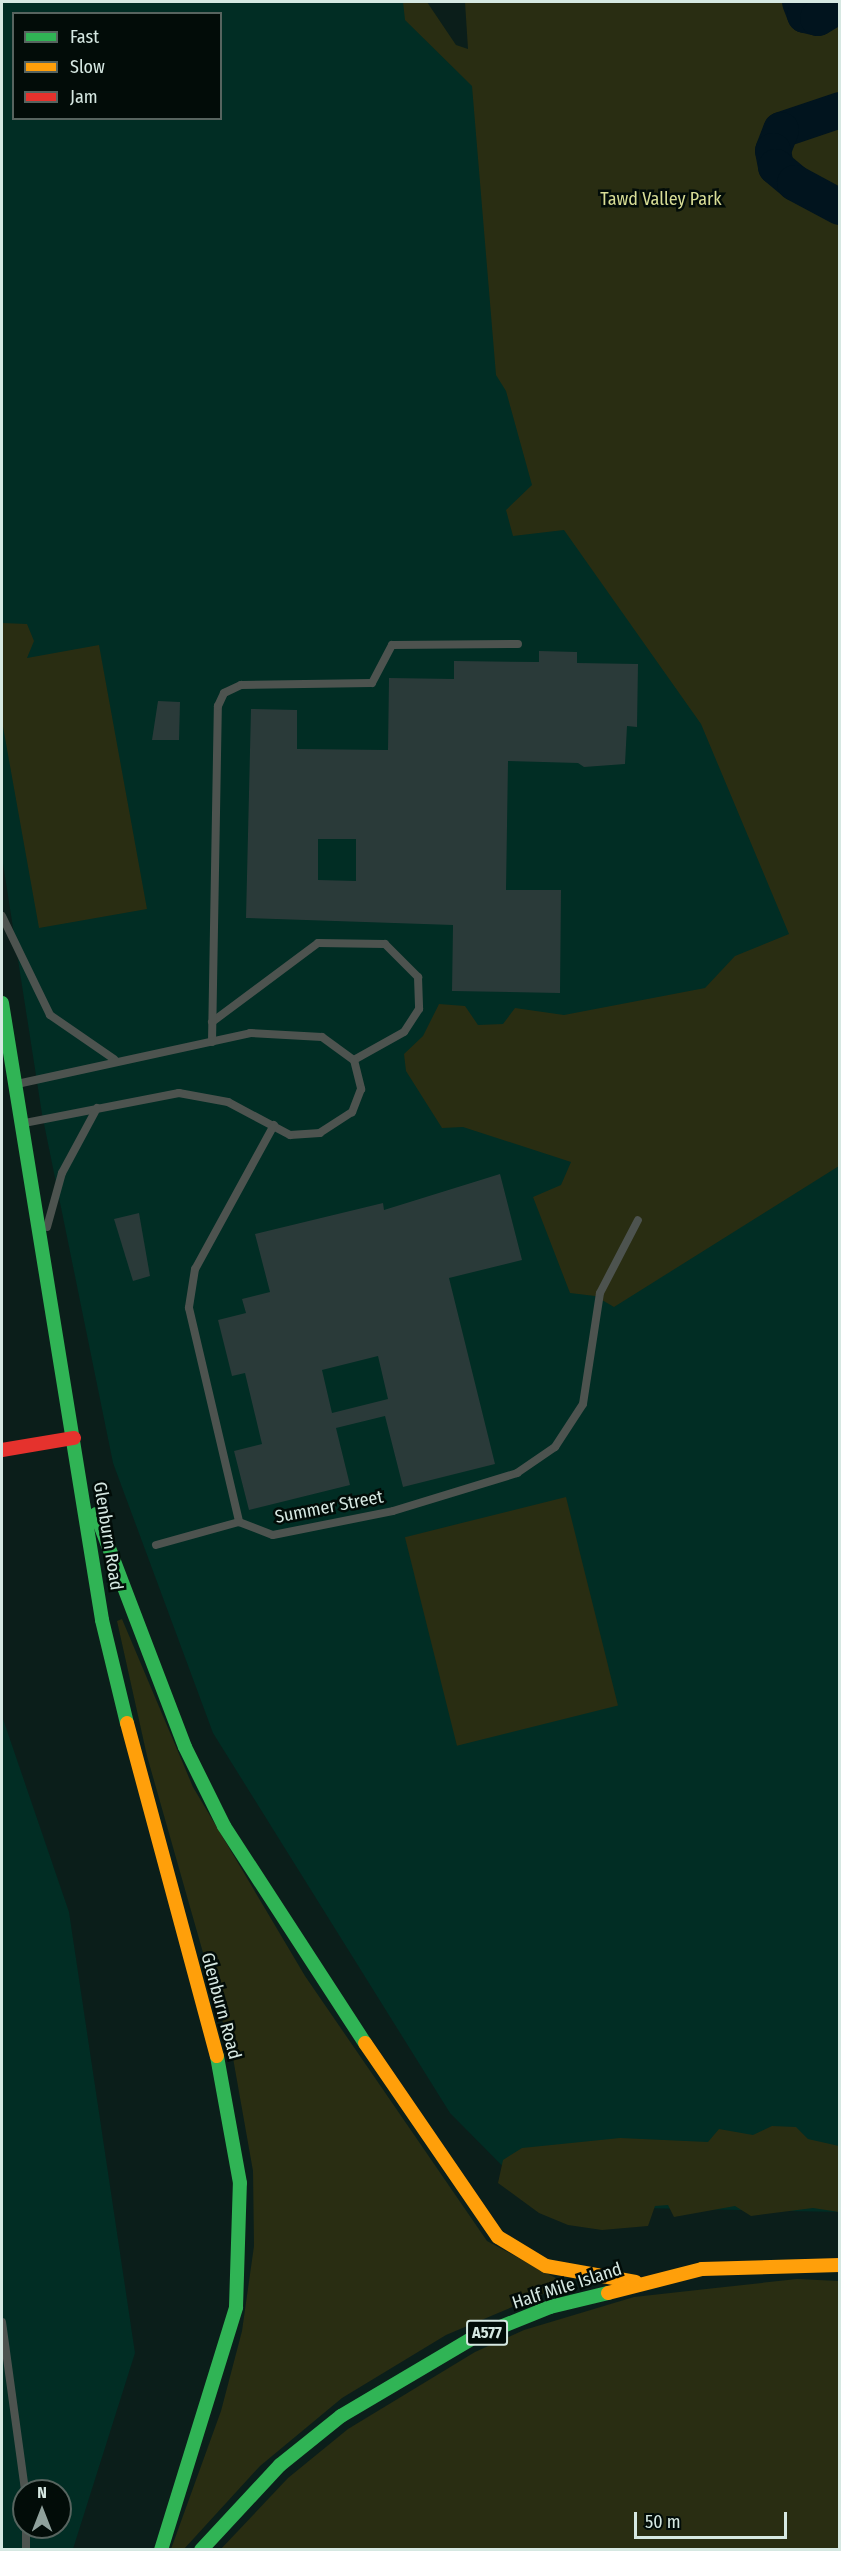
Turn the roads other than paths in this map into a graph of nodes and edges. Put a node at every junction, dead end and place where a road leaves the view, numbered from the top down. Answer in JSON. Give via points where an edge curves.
{"nodes":[{"id":1,"x":519,"y":644,"type":"dead end"},
{"id":2,"x":2,"y":916,"type":"edge"},
{"id":3,"x":2,"y":1004,"type":"edge"},
{"id":4,"x":212,"y":1022,"type":"junction"},
{"id":5,"x":212,"y":1042,"type":"junction"},
{"id":6,"x":114,"y":1059,"type":"junction"},
{"id":7,"x":354,"y":1060,"type":"junction"},
{"id":8,"x":13,"y":1085,"type":"junction"},
{"id":9,"x":97,"y":1108,"type":"junction"},
{"id":10,"x":18,"y":1124,"type":"junction"},
{"id":11,"x":274,"y":1125,"type":"junction"},
{"id":12,"x":638,"y":1220,"type":"dead end"},
{"id":13,"x":42,"y":1259,"type":"junction"},
{"id":14,"x":74,"y":1438,"type":"junction"},
{"id":15,"x":2,"y":1450,"type":"edge"},
{"id":16,"x":80,"y":1470,"type":"junction"},
{"id":17,"x":239,"y":1522,"type":"junction"},
{"id":18,"x":156,"y":1545,"type":"dead end"},
{"id":19,"x":840,"y":2265,"type":"edge"},
{"id":20,"x":636,"y":2283,"type":"junction"},
{"id":21,"x":2,"y":2322,"type":"edge"},
{"id":22,"x":23,"y":2479,"type":"edge"},
{"id":23,"x":161,"y":2550,"type":"edge"},
{"id":24,"x":201,"y":2550,"type":"edge"}],
"edges":[{"from":1,"to":4,"type":"lane","via":[[392,645],[372,683],[241,684],[224,693],[218,706]]},
{"from":2,"to":6,"type":"lane","via":[[50,1015]]},
{"from":3,"to":8,"type":"street","name":"Glenburn Road"},
{"from":4,"to":5,"type":"lane"},
{"from":4,"to":7,"type":"lane","via":[[318,943],[385,944],[418,977],[419,1009],[404,1032]]},
{"from":5,"to":6,"type":"lane"},
{"from":5,"to":7,"type":"lane","via":[[250,1033],[322,1037]]},
{"from":6,"to":8,"type":"lane"},
{"from":7,"to":11,"type":"lane","via":[[361,1089],[352,1112],[320,1133],[290,1135]]},
{"from":8,"to":10,"type":"street","name":"Glenburn Road"},
{"from":9,"to":10,"type":"lane"},
{"from":9,"to":11,"type":"lane","via":[[179,1094],[203,1095]]},
{"from":9,"to":13,"type":"lane","via":[[62,1173]]},
{"from":10,"to":13,"type":"street","name":"Glenburn Road"},
{"from":11,"to":17,"type":"lane","via":[[195,1269],[189,1308]]},
{"from":12,"to":17,"type":"lane","name":"Summer Street","via":[[600,1293],[583,1404],[555,1447],[517,1473],[324,1527],[273,1535]]},
{"from":13,"to":14,"type":"street","name":"Glenburn Road"},
{"from":14,"to":15,"type":"street"},
{"from":14,"to":16,"type":"street","name":"Glenburn Road"},
{"from":16,"to":20,"type":"street","name":"Glenburn Road","via":[[185,1747],[224,1826],[450,2175],[492,2231],[518,2252],[546,2266]]},
{"from":16,"to":23,"type":"street","name":"Glenburn Road","via":[[102,1620],[128,1733],[208,2019],[233,2122],[240,2183],[236,2307],[215,2388]]},
{"from":17,"to":18,"type":"lane"},
{"from":19,"to":20,"type":"street","name":"Half Mile Island","number":"A577","via":[[714,2268]]},
{"from":20,"to":24,"type":"street","name":"Half Mile Island","number":"A577","via":[[550,2307],[404,2375],[340,2416],[280,2465]]},
{"from":21,"to":22,"type":"lane"}]}
